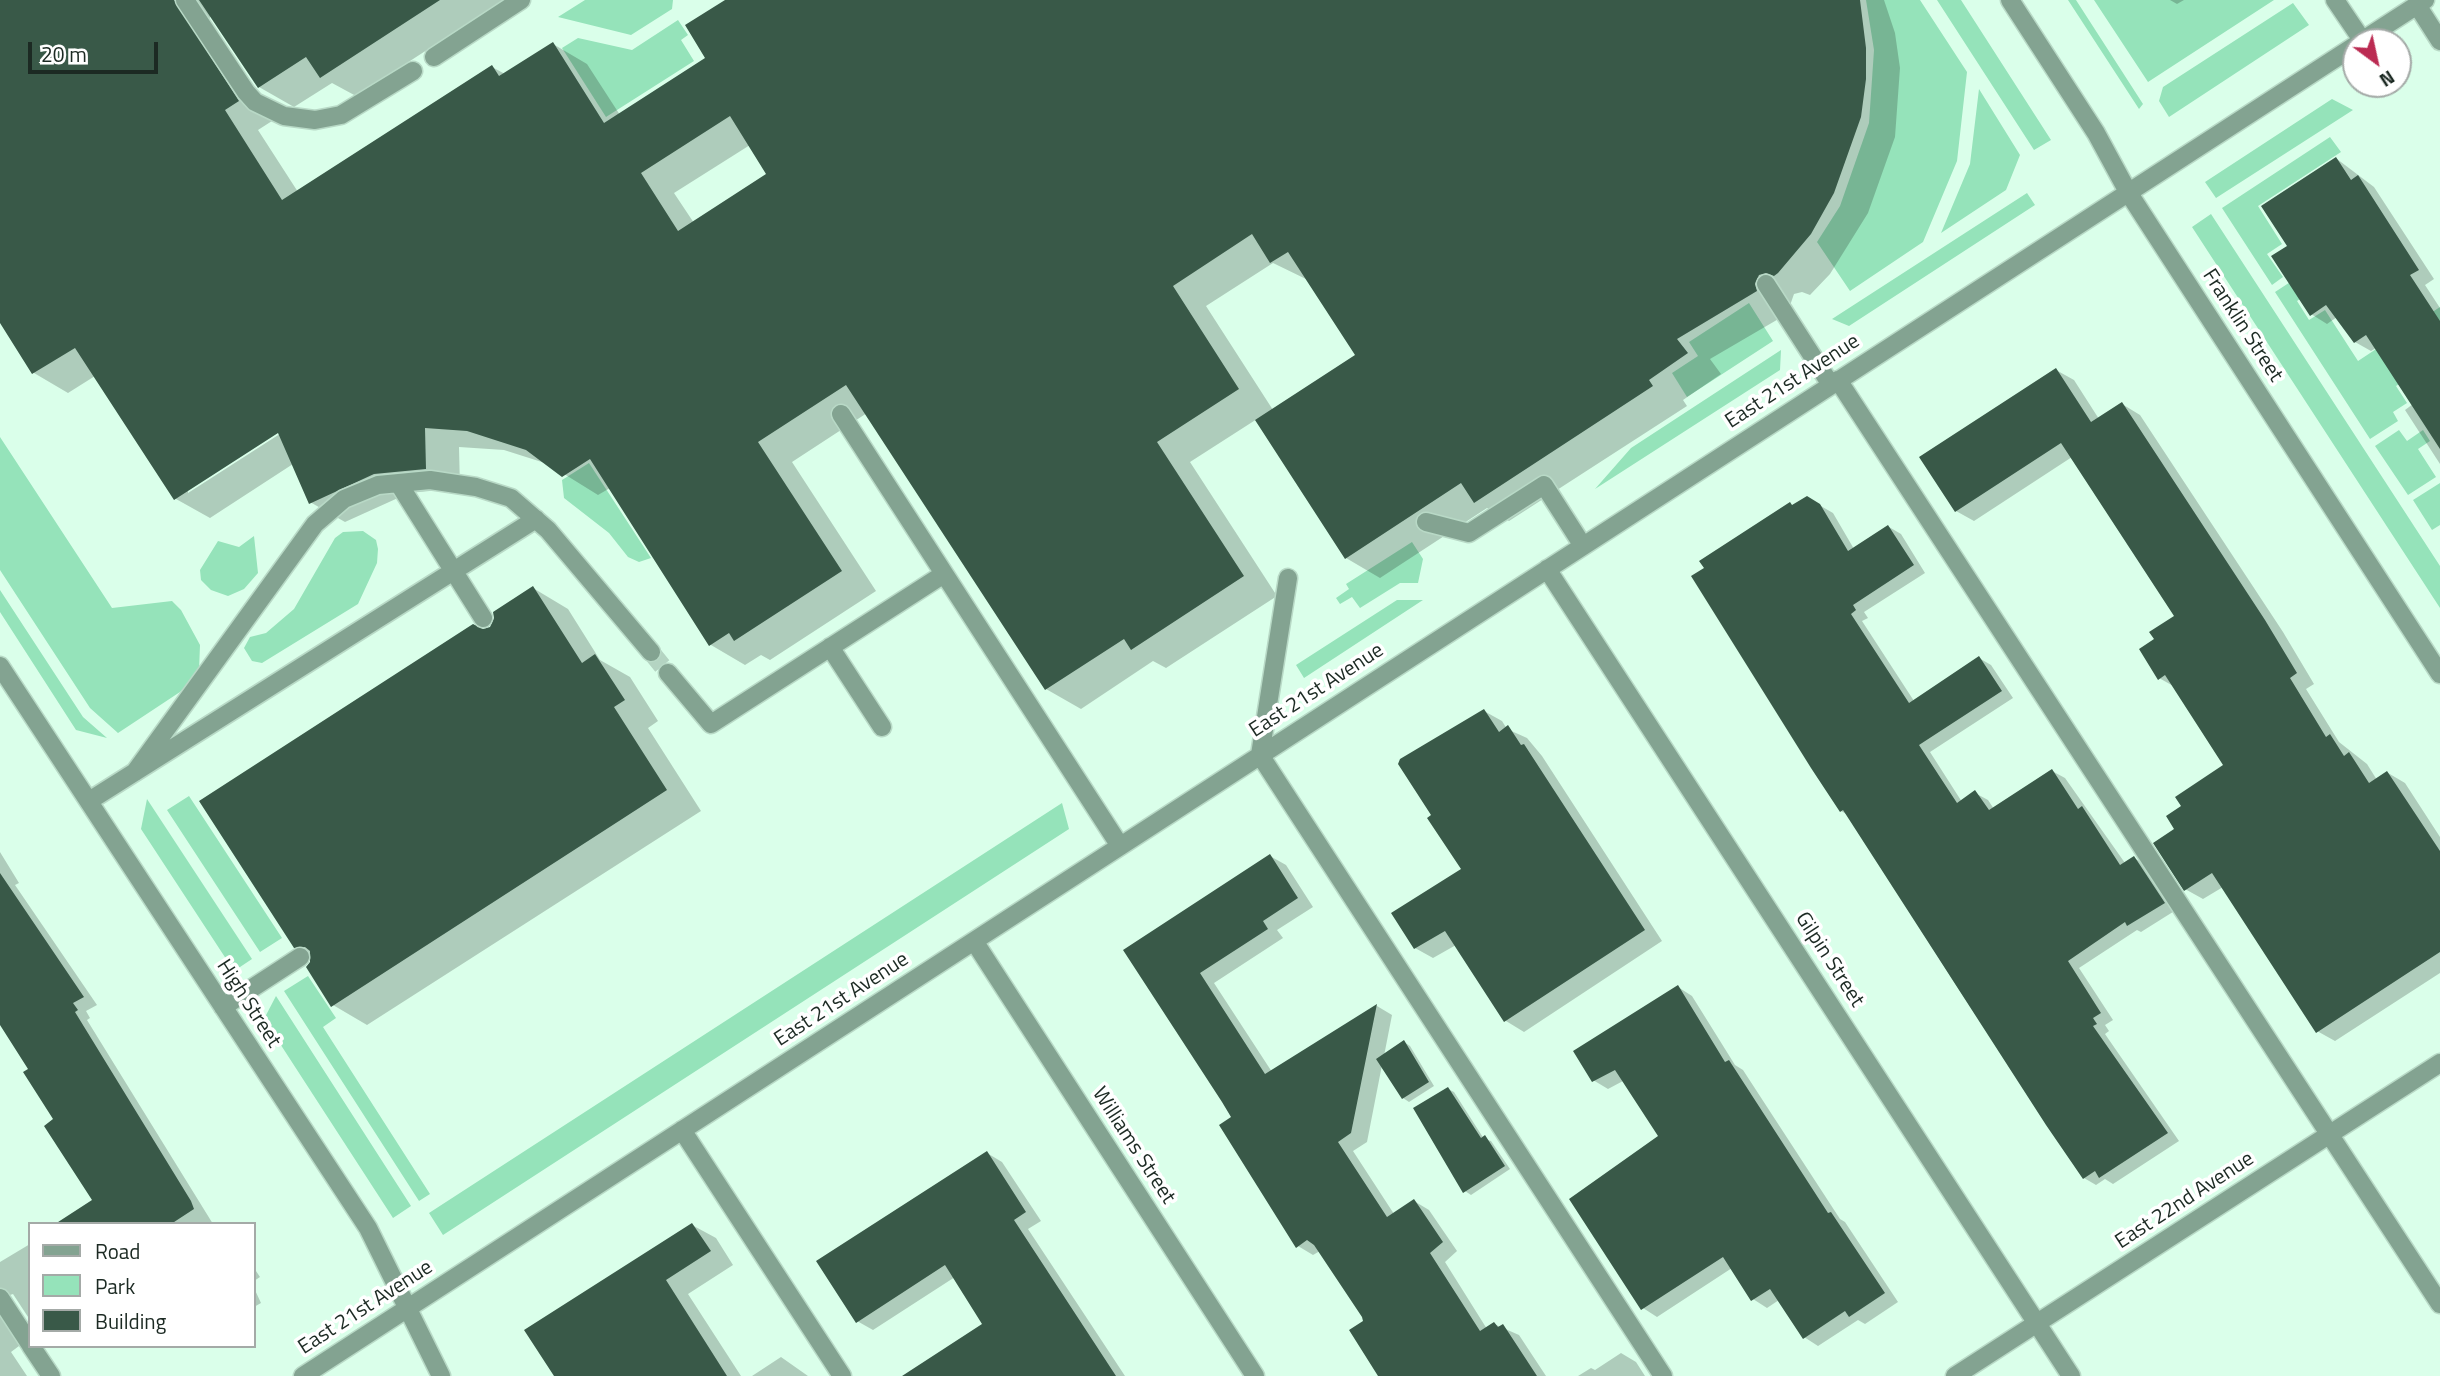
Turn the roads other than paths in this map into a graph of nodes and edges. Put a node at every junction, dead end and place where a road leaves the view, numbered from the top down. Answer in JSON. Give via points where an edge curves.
{"nodes":[{"id":1,"x":185,"y":0,"type":"edge"},
{"id":2,"x":521,"y":0,"type":"edge"},
{"id":3,"x":2010,"y":0,"type":"edge"},
{"id":4,"x":2335,"y":0,"type":"edge"},
{"id":5,"x":2421,"y":3,"type":"edge"},
{"id":6,"x":2351,"y":28,"type":"edge"},
{"id":7,"x":2381,"y":28,"type":"edge"},
{"id":8,"x":2440,"y":41,"type":"edge"},
{"id":9,"x":2342,"y":53,"type":"edge"},
{"id":10,"x":434,"y":57,"type":"dead end"},
{"id":11,"x":413,"y":71,"type":"dead end"},
{"id":12,"x":2128,"y":192,"type":"junction"},
{"id":13,"x":1766,"y":284,"type":"dead end"},
{"id":14,"x":1835,"y":382,"type":"junction"},
{"id":15,"x":841,"y":414,"type":"dead end"},
{"id":16,"x":399,"y":484,"type":"junction"},
{"id":17,"x":536,"y":519,"type":"junction"},
{"id":18,"x":1426,"y":522,"type":"dead end"},
{"id":19,"x":1583,"y":546,"type":"junction"},
{"id":20,"x":1547,"y":569,"type":"junction"},
{"id":21,"x":453,"y":571,"type":"junction"},
{"id":22,"x":944,"y":574,"type":"junction"},
{"id":23,"x":1288,"y":578,"type":"dead end"},
{"id":24,"x":483,"y":618,"type":"dead end"},
{"id":25,"x":830,"y":647,"type":"junction"},
{"id":26,"x":651,"y":652,"type":"tunnel mouth"},
{"id":27,"x":0,"y":666,"type":"edge"},
{"id":28,"x":668,"y":673,"type":"tunnel mouth"},
{"id":29,"x":2440,"y":674,"type":"edge"},
{"id":30,"x":881,"y":727,"type":"dead end"},
{"id":31,"x":1260,"y":755,"type":"junction"},
{"id":32,"x":135,"y":772,"type":"junction"},
{"id":33,"x":89,"y":801,"type":"junction"},
{"id":34,"x":1120,"y":846,"type":"junction"},
{"id":35,"x":974,"y":942,"type":"junction"},
{"id":36,"x":300,"y":957,"type":"dead end"},
{"id":37,"x":223,"y":1007,"type":"junction"},
{"id":38,"x":2440,"y":1063,"type":"edge"},
{"id":39,"x":682,"y":1130,"type":"junction"},
{"id":40,"x":2331,"y":1133,"type":"junction"},
{"id":41,"x":0,"y":1298,"type":"edge"},
{"id":42,"x":2440,"y":1304,"type":"edge"},
{"id":43,"x":408,"y":1308,"type":"junction"},
{"id":44,"x":2037,"y":1323,"type":"junction"},
{"id":45,"x":28,"y":1340,"type":"edge"},
{"id":46,"x":33,"y":1348,"type":"edge"},
{"id":47,"x":51,"y":1376,"type":"edge"},
{"id":48,"x":303,"y":1376,"type":"edge"},
{"id":49,"x":441,"y":1376,"type":"edge"},
{"id":50,"x":842,"y":1376,"type":"edge"},
{"id":51,"x":1255,"y":1376,"type":"edge"},
{"id":52,"x":1663,"y":1376,"type":"edge"},
{"id":53,"x":1955,"y":1376,"type":"edge"},
{"id":54,"x":2071,"y":1376,"type":"edge"}],
"edges":[{"from":1,"to":11,"type":"street","via":[[246,92],[284,116],[315,120],[341,115]]},
{"from":2,"to":10,"type":"street"},
{"from":3,"to":12,"type":"street","name":"Franklin Street","via":[[2096,133]]},
{"from":4,"to":6,"type":"street"},
{"from":5,"to":7,"type":"street","name":"East 21st Avenue"},
{"from":5,"to":8,"type":"street"},
{"from":9,"to":12,"type":"street","name":"East 21st Avenue"},
{"from":12,"to":14,"type":"street","name":"East 21st Avenue"},
{"from":12,"to":29,"type":"street","name":"Franklin Street"},
{"from":13,"to":14,"type":"street"},
{"from":14,"to":19,"type":"street","name":"East 21st Avenue"},
{"from":14,"to":40,"type":"street"},
{"from":15,"to":22,"type":"street"},
{"from":16,"to":17,"type":"street","via":[[430,481],[476,487],[511,498]]},
{"from":16,"to":21,"type":"street"},
{"from":16,"to":32,"type":"street","via":[[378,485],[344,499],[316,524]]},
{"from":17,"to":21,"type":"street"},
{"from":17,"to":26,"type":"street"},
{"from":18,"to":19,"type":"street","via":[[1469,533],[1544,485]]},
{"from":19,"to":20,"type":"street","name":"East 21st Avenue"},
{"from":20,"to":31,"type":"street","name":"East 21st Avenue"},
{"from":20,"to":44,"type":"street","name":"Gilpin Street"},
{"from":21,"to":24,"type":"street"},
{"from":21,"to":32,"type":"street"},
{"from":22,"to":25,"type":"street"},
{"from":22,"to":34,"type":"street"},
{"from":23,"to":31,"type":"street"},
{"from":25,"to":28,"type":"street","via":[[711,724]]},
{"from":25,"to":30,"type":"street"},
{"from":27,"to":33,"type":"street","name":"High Street"},
{"from":31,"to":34,"type":"street","name":"East 21st Avenue"},
{"from":31,"to":52,"type":"street"},
{"from":32,"to":33,"type":"street"},
{"from":33,"to":37,"type":"street","name":"High Street"},
{"from":34,"to":35,"type":"street","name":"East 21st Avenue"},
{"from":35,"to":39,"type":"street","name":"East 21st Avenue"},
{"from":35,"to":51,"type":"street","name":"Williams Street"},
{"from":36,"to":37,"type":"street"},
{"from":37,"to":43,"type":"street","name":"High Street","via":[[368,1228]]},
{"from":38,"to":40,"type":"street","name":"East 22nd Avenue"},
{"from":39,"to":43,"type":"street","name":"East 21st Avenue"},
{"from":39,"to":50,"type":"street"},
{"from":40,"to":42,"type":"street"},
{"from":40,"to":44,"type":"street","name":"East 22nd Avenue"},
{"from":41,"to":45,"type":"street"},
{"from":43,"to":48,"type":"street","name":"East 21st Avenue"},
{"from":43,"to":49,"type":"street","name":"High Street"},
{"from":44,"to":53,"type":"street","name":"East 22nd Avenue"},
{"from":44,"to":54,"type":"street","name":"Gilpin Street"},
{"from":46,"to":47,"type":"street"}]}
